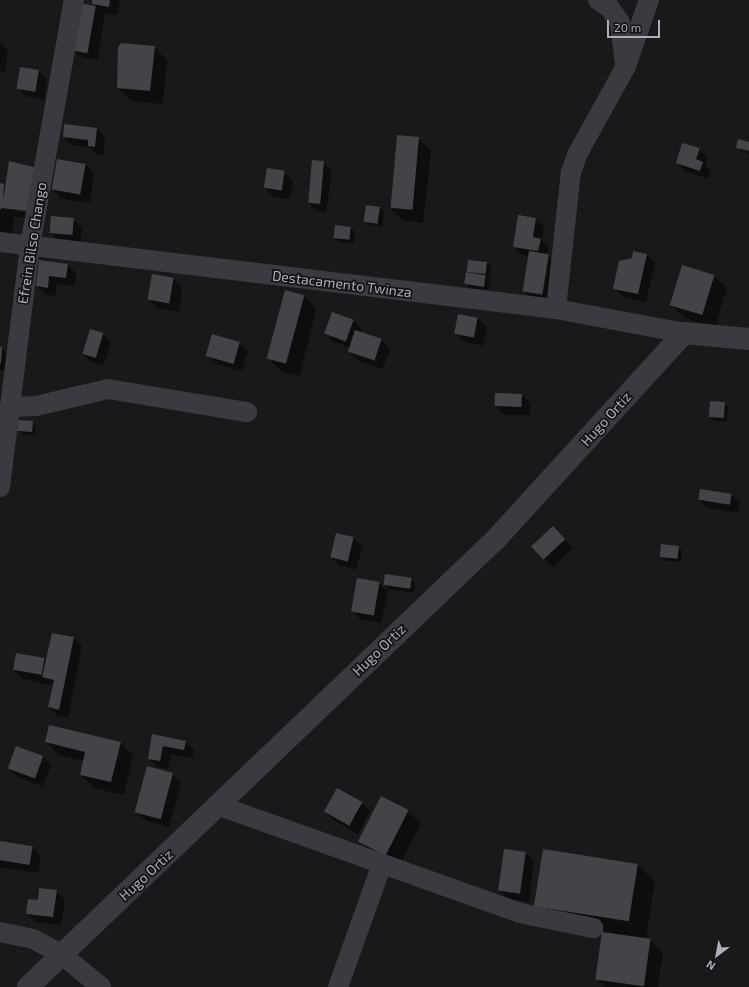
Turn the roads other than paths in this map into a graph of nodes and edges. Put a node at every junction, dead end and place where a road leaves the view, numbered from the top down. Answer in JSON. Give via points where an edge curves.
{"nodes":[{"id":1,"x":74,"y":0,"type":"edge"},
{"id":2,"x":598,"y":0,"type":"edge"},
{"id":3,"x":649,"y":0,"type":"edge"},
{"id":4,"x":626,"y":66,"type":"junction"},
{"id":5,"x":0,"y":242,"type":"edge"},
{"id":6,"x":30,"y":246,"type":"junction"},
{"id":7,"x":556,"y":309,"type":"junction"},
{"id":8,"x":684,"y":333,"type":"junction"},
{"id":9,"x":749,"y":339,"type":"edge"},
{"id":10,"x":10,"y":407,"type":"junction"},
{"id":11,"x":247,"y":412,"type":"dead end"},
{"id":12,"x":0,"y":487,"type":"edge"},
{"id":13,"x":217,"y":805,"type":"junction"},
{"id":14,"x":382,"y":864,"type":"junction"},
{"id":15,"x":593,"y":928,"type":"dead end"},
{"id":16,"x":0,"y":932,"type":"edge"},
{"id":17,"x":61,"y":954,"type":"junction"},
{"id":18,"x":28,"y":987,"type":"edge"},
{"id":19,"x":101,"y":987,"type":"edge"},
{"id":20,"x":338,"y":987,"type":"edge"}],
"edges":[{"from":1,"to":6,"type":"street","name":"Efrein Bilso Chango"},
{"from":2,"to":4,"type":"street","via":[[610,8],[620,23]]},
{"from":3,"to":4,"type":"street"},
{"from":4,"to":7,"type":"street","via":[[578,153],[571,172]]},
{"from":5,"to":6,"type":"street","name":"Destacamento Twinza"},
{"from":6,"to":7,"type":"street","name":"Destacamento Twinza"},
{"from":6,"to":10,"type":"street","name":"Efrein Bilso Chango"},
{"from":7,"to":8,"type":"street","name":"Destacamento Twinza"},
{"from":8,"to":9,"type":"street"},
{"from":8,"to":13,"type":"street","name":"Hugo Ortiz","via":[[496,539]]},
{"from":10,"to":11,"type":"street","via":[[36,406],[108,389]]},
{"from":10,"to":12,"type":"street","name":"Efrein Bilso Chango"},
{"from":13,"to":14,"type":"street"},
{"from":13,"to":17,"type":"street","name":"Hugo Ortiz","via":[[188,837]]},
{"from":14,"to":15,"type":"street","via":[[520,912]]},
{"from":14,"to":20,"type":"street"},
{"from":16,"to":17,"type":"street","via":[[33,939]]},
{"from":17,"to":18,"type":"street","name":"Hugo Ortiz"},
{"from":17,"to":19,"type":"street"}]}
